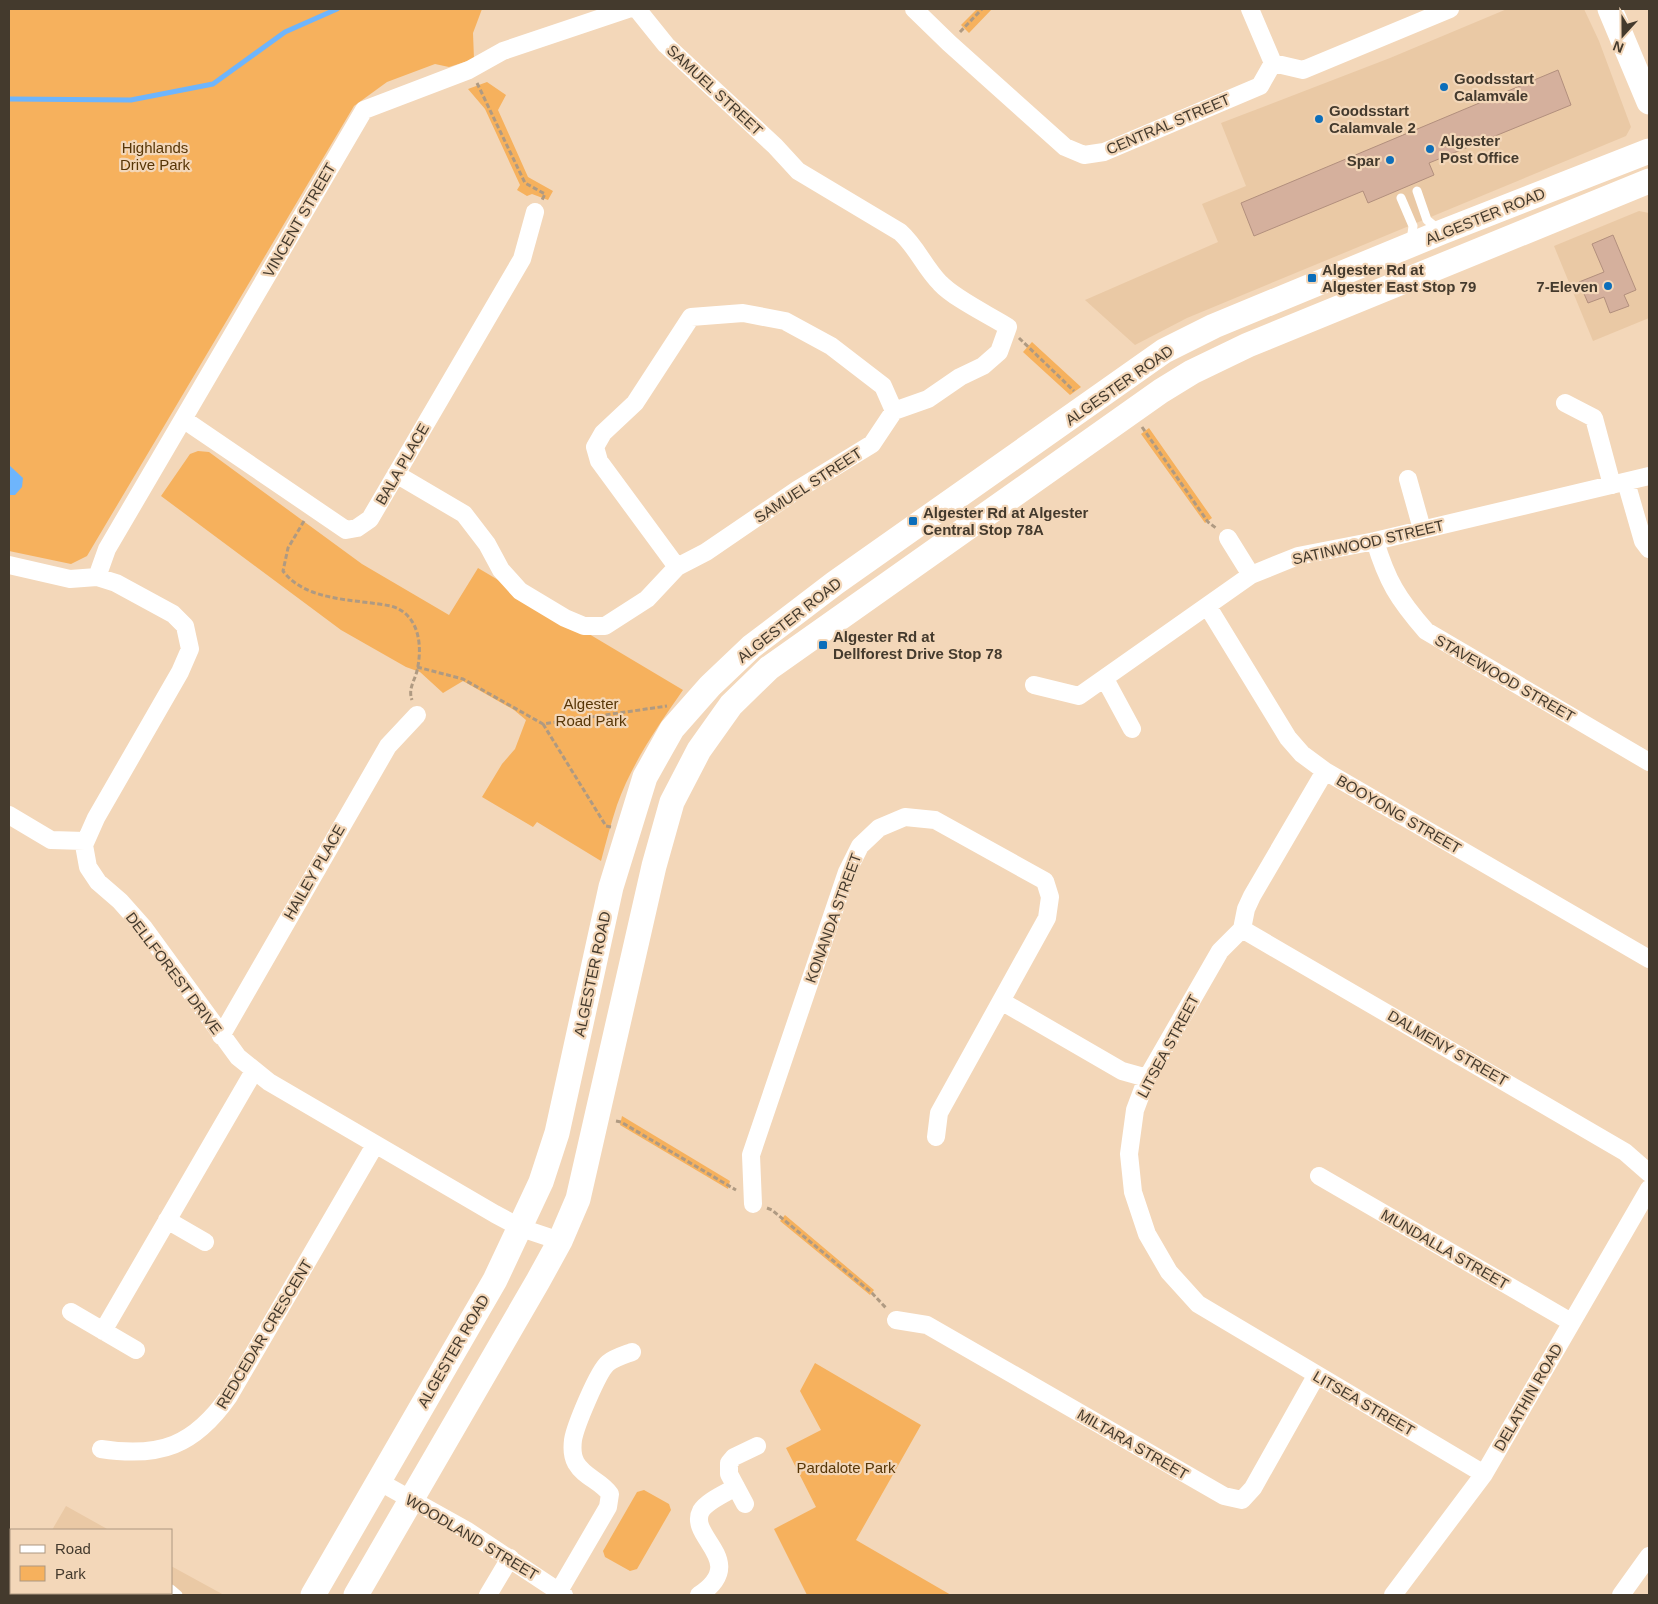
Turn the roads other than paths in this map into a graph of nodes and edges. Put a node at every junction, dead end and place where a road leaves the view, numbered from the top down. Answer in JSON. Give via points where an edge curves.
{"nodes":[{"id":1,"x":628,"y":9,"type":"edge"},
{"id":2,"x":637,"y":9,"type":"edge"},
{"id":3,"x":914,"y":9,"type":"edge"},
{"id":4,"x":1250,"y":9,"type":"edge"},
{"id":5,"x":1610,"y":9,"type":"edge"},
{"id":6,"x":1439,"y":11,"type":"edge"},
{"id":7,"x":1273,"y":63,"type":"junction"},
{"id":8,"x":1649,"y":102,"type":"edge"},
{"id":9,"x":1649,"y":151,"type":"edge"},
{"id":10,"x":1649,"y":181,"type":"edge"},
{"id":11,"x":1417,"y":192,"type":"dead end"},
{"id":12,"x":1401,"y":198,"type":"dead end"},
{"id":13,"x":535,"y":212,"type":"road end"},
{"id":14,"x":1442,"y":232,"type":"junction"},
{"id":15,"x":1410,"y":246,"type":"junction"},
{"id":16,"x":1565,"y":403,"type":"dead end"},
{"id":17,"x":894,"y":411,"type":"junction"},
{"id":18,"x":183,"y":419,"type":"junction"},
{"id":19,"x":396,"y":474,"type":"junction"},
{"id":20,"x":1649,"y":476,"type":"edge"},
{"id":21,"x":1408,"y":479,"type":"dead end"},
{"id":22,"x":1619,"y":484,"type":"junction"},
{"id":23,"x":1422,"y":529,"type":"junction"},
{"id":24,"x":1228,"y":538,"type":"road end"},
{"id":25,"x":1375,"y":541,"type":"junction"},
{"id":26,"x":1649,"y":549,"type":"edge"},
{"id":27,"x":9,"y":565,"type":"edge"},
{"id":28,"x":677,"y":568,"type":"junction"},
{"id":29,"x":1251,"y":576,"type":"junction"},
{"id":30,"x":97,"y":577,"type":"junction"},
{"id":31,"x":1208,"y":607,"type":"junction"},
{"id":32,"x":1105,"y":679,"type":"junction"},
{"id":33,"x":1034,"y":685,"type":"dead end"},
{"id":34,"x":417,"y":715,"type":"road end"},
{"id":35,"x":1132,"y":729,"type":"dead end"},
{"id":36,"x":1649,"y":762,"type":"edge"},
{"id":37,"x":1325,"y":771,"type":"junction"},
{"id":38,"x":9,"y":815,"type":"edge"},
{"id":39,"x":85,"y":841,"type":"junction"},
{"id":40,"x":1242,"y":929,"type":"junction"},
{"id":41,"x":1649,"y":959,"type":"edge"},
{"id":42,"x":1001,"y":1001,"type":"junction"},
{"id":43,"x":221,"y":1036,"type":"junction"},
{"id":44,"x":254,"y":1071,"type":"junction"},
{"id":45,"x":1147,"y":1078,"type":"junction"},
{"id":46,"x":936,"y":1137,"type":"dead end"},
{"id":47,"x":375,"y":1145,"type":"junction"},
{"id":48,"x":1649,"y":1173,"type":"edge"},
{"id":49,"x":1319,"y":1176,"type":"dead end"},
{"id":50,"x":1649,"y":1188,"type":"edge"},
{"id":51,"x":753,"y":1204,"type":"road end"},
{"id":52,"x":167,"y":1220,"type":"junction"},
{"id":53,"x":521,"y":1228,"type":"junction"},
{"id":54,"x":560,"y":1241,"type":"junction"},
{"id":55,"x":205,"y":1242,"type":"dead end"},
{"id":56,"x":71,"y":1312,"type":"dead end"},
{"id":57,"x":896,"y":1320,"type":"road end"},
{"id":58,"x":1571,"y":1322,"type":"junction"},
{"id":59,"x":103,"y":1331,"type":"junction"},
{"id":60,"x":136,"y":1350,"type":"dead end"},
{"id":61,"x":632,"y":1352,"type":"dead end"},
{"id":62,"x":1316,"y":1376,"type":"junction"},
{"id":63,"x":757,"y":1446,"type":"dead end"},
{"id":64,"x":101,"y":1448,"type":"dead end"},
{"id":65,"x":1484,"y":1474,"type":"junction"},
{"id":66,"x":378,"y":1481,"type":"junction"},
{"id":67,"x":736,"y":1487,"type":"junction"},
{"id":68,"x":411,"y":1500,"type":"junction"},
{"id":69,"x":744,"y":1504,"type":"dead end"},
{"id":70,"x":1649,"y":1556,"type":"edge"},
{"id":71,"x":510,"y":1558,"type":"junction"},
{"id":72,"x":562,"y":1593,"type":"edge"},
{"id":73,"x":1629,"y":1593,"type":"edge"},
{"id":74,"x":313,"y":1595,"type":"edge"},
{"id":75,"x":356,"y":1595,"type":"edge"},
{"id":76,"x":488,"y":1595,"type":"edge"},
{"id":77,"x":699,"y":1595,"type":"edge"},
{"id":78,"x":1393,"y":1595,"type":"edge"}],
"edges":[{"from":1,"to":18,"type":"street","name":"VINCENT STREET","via":[[503,51],[469,70],[364,110]]},
{"from":2,"to":17,"type":"street","name":"SAMUEL STREET","via":[[666,45],[798,171],[900,232],[914,244],[927,269],[942,285],[1008,327],[999,352],[983,366],[928,399]]},
{"from":3,"to":7,"type":"street","name":"CENTRAL STREET","via":[[1065,147],[1084,155],[1104,152],[1260,86]]},
{"from":4,"to":7,"type":"street"},
{"from":5,"to":8,"type":"main road"},
{"from":6,"to":7,"type":"street","via":[[1302,70]]},
{"from":9,"to":14,"type":"main road","name":"ALGESTER ROAD"},
{"from":10,"to":54,"type":"main road","name":"ALGESTER ROAD","via":[[1248,345],[1192,372],[769,668],[731,705],[699,750],[670,811],[654,866],[578,1199]]},
{"from":11,"to":14,"type":"lane","via":[[1427,220]]},
{"from":12,"to":15,"type":"lane","via":[[1412,226]]},
{"from":13,"to":19,"type":"street","name":"BALA PLACE","via":[[522,259]]},
{"from":14,"to":15,"type":"main road","name":"ALGESTER ROAD"},
{"from":15,"to":53,"type":"main road","name":"ALGESTER ROAD","via":[[1214,326],[1164,351],[835,583],[750,647],[710,686],[672,729],[645,777],[611,887],[557,1133]]},
{"from":16,"to":22,"type":"street","via":[[1594,418]]},
{"from":17,"to":28,"type":"street","name":"SAMUEL STREET","via":[[872,444]]},
{"from":17,"to":28,"type":"street","via":[[883,386],[831,346],[785,321],[743,313],[691,317],[635,403],[603,433],[596,447],[599,461]]},
{"from":18,"to":19,"type":"street","name":"BALA PLACE","via":[[346,530],[358,528],[370,520]]},
{"from":18,"to":30,"type":"street","name":"VINCENT STREET","via":[[107,549]]},
{"from":19,"to":28,"type":"street","name":"SAMUEL STREET","via":[[464,514],[487,544],[501,570],[520,591],[584,626],[605,626],[646,599]]},
{"from":20,"to":22,"type":"street","name":"SATINWOOD STREET"},
{"from":21,"to":23,"type":"street"},
{"from":22,"to":23,"type":"street","name":"SATINWOOD STREET"},
{"from":22,"to":26,"type":"street"},
{"from":23,"to":25,"type":"street","name":"SATINWOOD STREET"},
{"from":24,"to":29,"type":"street"},
{"from":25,"to":29,"type":"street","name":"SATINWOOD STREET","via":[[1298,556]]},
{"from":25,"to":36,"type":"street","name":"STAVEWOOD STREET","via":[[1384,572],[1404,605],[1426,631]]},
{"from":27,"to":30,"type":"street","via":[[70,580]]},
{"from":29,"to":31,"type":"street","name":"SATINWOOD STREET"},
{"from":30,"to":39,"type":"street","via":[[116,583],[173,614],[184,626],[190,648],[180,672]]},
{"from":31,"to":32,"type":"street","name":"SATINWOOD STREET"},
{"from":31,"to":37,"type":"street","name":"BOOYONG STREET","via":[[1288,738],[1302,754]]},
{"from":32,"to":33,"type":"street","name":"SATINWOOD STREET","via":[[1080,696]]},
{"from":32,"to":35,"type":"street"},
{"from":34,"to":43,"type":"street","name":"HAILEY PLACE","via":[[388,746]]},
{"from":37,"to":40,"type":"street","via":[[1252,896]]},
{"from":37,"to":41,"type":"street","name":"BOOYONG STREET"},
{"from":38,"to":39,"type":"street","via":[[51,840]]},
{"from":39,"to":43,"type":"street","name":"DELLFOREST DRIVE","via":[[88,867],[98,882],[144,928]]},
{"from":40,"to":45,"type":"street","name":"LITSEA STREET","via":[[1220,951]]},
{"from":40,"to":48,"type":"street","name":"DALMENY STREET","via":[[1625,1152]]},
{"from":42,"to":45,"type":"street","via":[[1122,1071]]},
{"from":42,"to":46,"type":"street","name":"KONANDA STREET","via":[[939,1113]]},
{"from":42,"to":51,"type":"street","name":"KONANDA STREET","via":[[1047,918],[1050,897],[1045,881],[935,820],[905,817],[879,828],[860,846],[847,872],[754,1145],[751,1155]]},
{"from":43,"to":44,"type":"street","name":"DELLFOREST DRIVE"},
{"from":44,"to":47,"type":"street","name":"DELLFOREST DRIVE"},
{"from":44,"to":52,"type":"street"},
{"from":45,"to":62,"type":"street","name":"LITSEA STREET","via":[[1135,1110],[1129,1154],[1133,1192],[1147,1234],[1169,1272],[1198,1304]]},
{"from":47,"to":53,"type":"street","name":"DELLFOREST DRIVE"},
{"from":47,"to":64,"type":"street","name":"REDCEDAR CRESCENT","via":[[214,1418],[162,1450],[131,1453]]},
{"from":49,"to":58,"type":"street","name":"MUNDALLA STREET"},
{"from":50,"to":58,"type":"street","name":"DELATHIN ROAD"},
{"from":52,"to":55,"type":"street"},
{"from":52,"to":59,"type":"street"},
{"from":53,"to":54,"type":"street","name":"DELLFOREST DRIVE"},
{"from":53,"to":66,"type":"main road","name":"ALGESTER ROAD","via":[[495,1280]]},
{"from":54,"to":68,"type":"main road","name":"ALGESTER ROAD"},
{"from":56,"to":59,"type":"street"},
{"from":57,"to":62,"type":"street","name":"MILTARA STREET","via":[[927,1325],[1224,1496],[1242,1500],[1253,1488]]},
{"from":58,"to":65,"type":"street","name":"DELATHIN ROAD"},
{"from":59,"to":60,"type":"street"},
{"from":61,"to":72,"type":"street","via":[[608,1363],[598,1375],[573,1438],[572,1451],[576,1462],[610,1494],[608,1508]]},
{"from":62,"to":65,"type":"street","name":"LITSEA STREET"},
{"from":63,"to":67,"type":"street","via":[[728,1463],[729,1474]]},
{"from":65,"to":78,"type":"street","name":"DELATHIN ROAD"},
{"from":66,"to":68,"type":"street","name":"WOODLAND STREET"},
{"from":66,"to":74,"type":"main road","name":"ALGESTER ROAD"},
{"from":67,"to":69,"type":"street"},
{"from":67,"to":77,"type":"street","via":[[702,1509],[699,1516],[699,1525],[719,1562],[719,1573]]},
{"from":68,"to":71,"type":"street","name":"WOODLAND STREET"},
{"from":68,"to":75,"type":"main road","name":"ALGESTER ROAD"},
{"from":70,"to":73,"type":"street"},
{"from":71,"to":72,"type":"street","name":"WOODLAND STREET"},
{"from":71,"to":76,"type":"street"}]}
